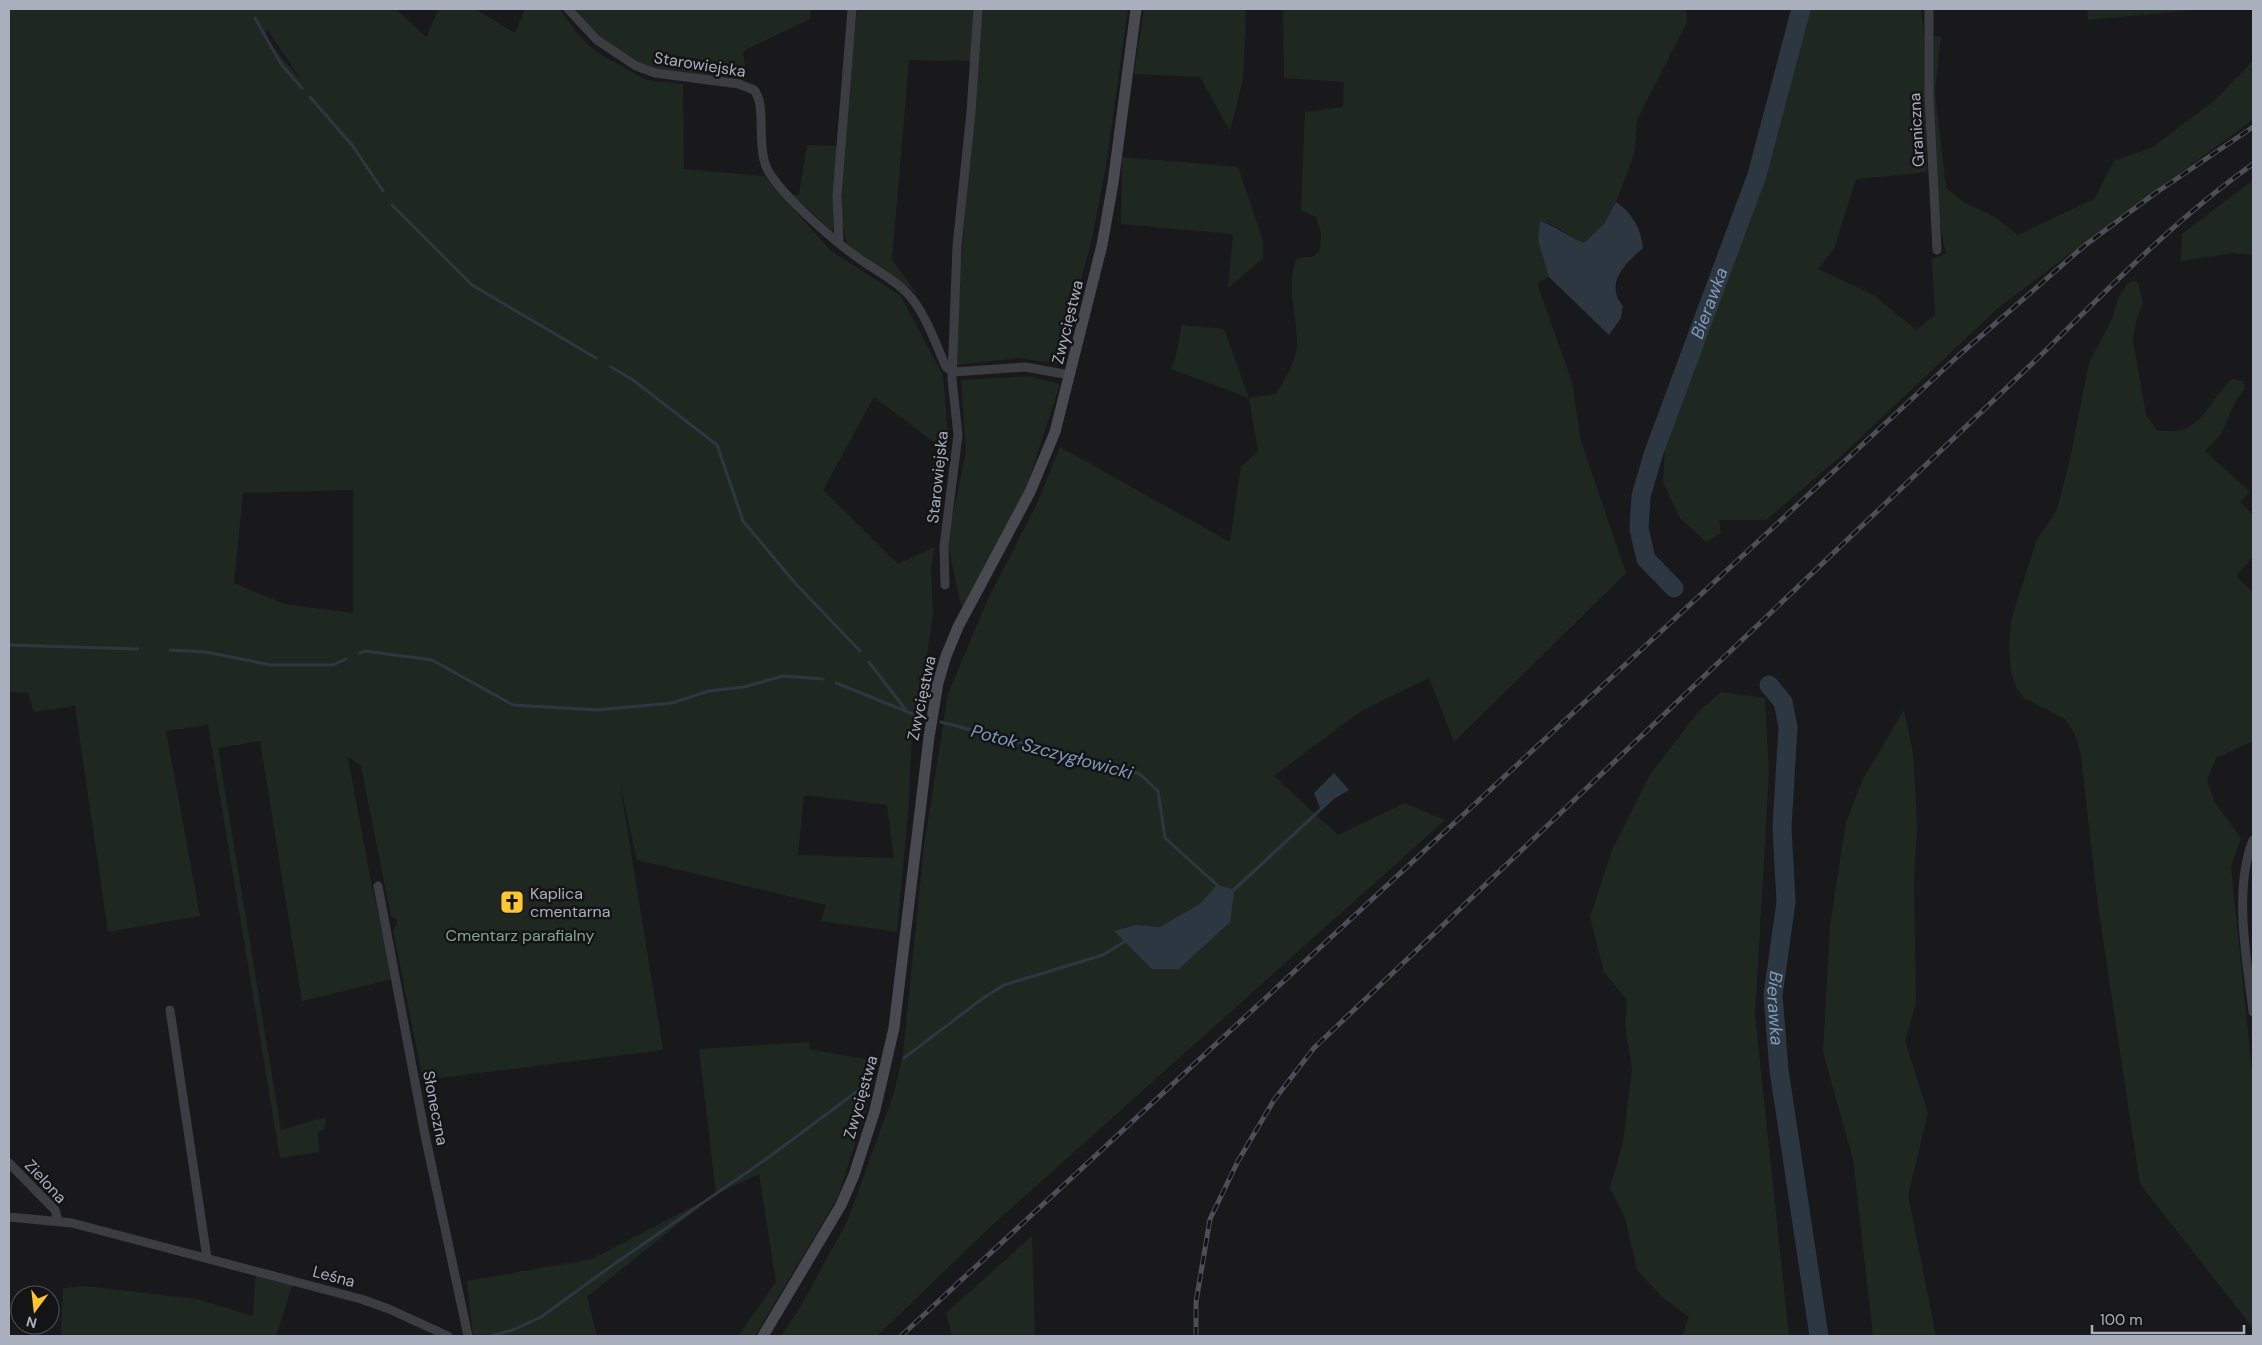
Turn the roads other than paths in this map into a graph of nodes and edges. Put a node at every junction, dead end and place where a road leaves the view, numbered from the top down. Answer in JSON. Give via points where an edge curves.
{"nodes":[{"id":1,"x":568,"y":9,"type":"edge"},
{"id":2,"x":852,"y":9,"type":"edge"},
{"id":3,"x":978,"y":9,"type":"edge"},
{"id":4,"x":1136,"y":9,"type":"edge"},
{"id":5,"x":1929,"y":9,"type":"edge"},
{"id":6,"x":839,"y":241,"type":"junction"},
{"id":7,"x":1937,"y":250,"type":"dead end"},
{"id":8,"x":953,"y":372,"type":"junction"},
{"id":9,"x":1070,"y":375,"type":"junction"},
{"id":10,"x":946,"y":585,"type":"dead end"},
{"id":11,"x":2253,"y":840,"type":"edge"},
{"id":12,"x":378,"y":886,"type":"dead end"},
{"id":13,"x":170,"y":1010,"type":"dead end"},
{"id":14,"x":2253,"y":1012,"type":"edge"},
{"id":15,"x":9,"y":1163,"type":"edge"},
{"id":16,"x":9,"y":1217,"type":"edge"},
{"id":17,"x":58,"y":1220,"type":"junction"},
{"id":18,"x":207,"y":1258,"type":"junction"},
{"id":19,"x":448,"y":1336,"type":"edge"},
{"id":20,"x":468,"y":1336,"type":"edge"},
{"id":21,"x":763,"y":1336,"type":"edge"}],
"edges":[{"from":1,"to":6,"type":"street","name":"Starowiejska","via":[[597,40],[636,66],[655,74],[740,84],[754,90],[759,100],[761,150],[769,173],[802,209]]},
{"from":2,"to":6,"type":"street","via":[[838,196]]},
{"from":3,"to":8,"type":"street","name":"Starowiejska","via":[[972,112],[957,246]]},
{"from":4,"to":9,"type":"main road","name":"Zwycięstwa","via":[[1108,215]]},
{"from":5,"to":7,"type":"street","name":"Graniczna","via":[[1929,96]]},
{"from":6,"to":8,"type":"street","name":"Starowiejska","via":[[909,295],[946,367]]},
{"from":8,"to":9,"type":"street","via":[[1030,368]]},
{"from":8,"to":10,"type":"street","name":"Starowiejska","via":[[958,435],[944,546]]},
{"from":9,"to":21,"type":"main road","name":"Zwycięstwa","via":[[1044,463],[962,620],[938,683],[894,1028],[859,1159],[834,1218]]},
{"from":11,"to":14,"type":"street","via":[[2246,873],[2244,910]]},
{"from":12,"to":20,"type":"street","name":"Słoneczna","via":[[423,1124]]},
{"from":13,"to":18,"type":"street"},
{"from":15,"to":17,"type":"street","name":"Zielona","via":[[55,1210]]},
{"from":16,"to":17,"type":"street","name":"Leśna"},
{"from":17,"to":18,"type":"street","name":"Leśna"},
{"from":18,"to":19,"type":"street","name":"Leśna","via":[[372,1302]]}]}
